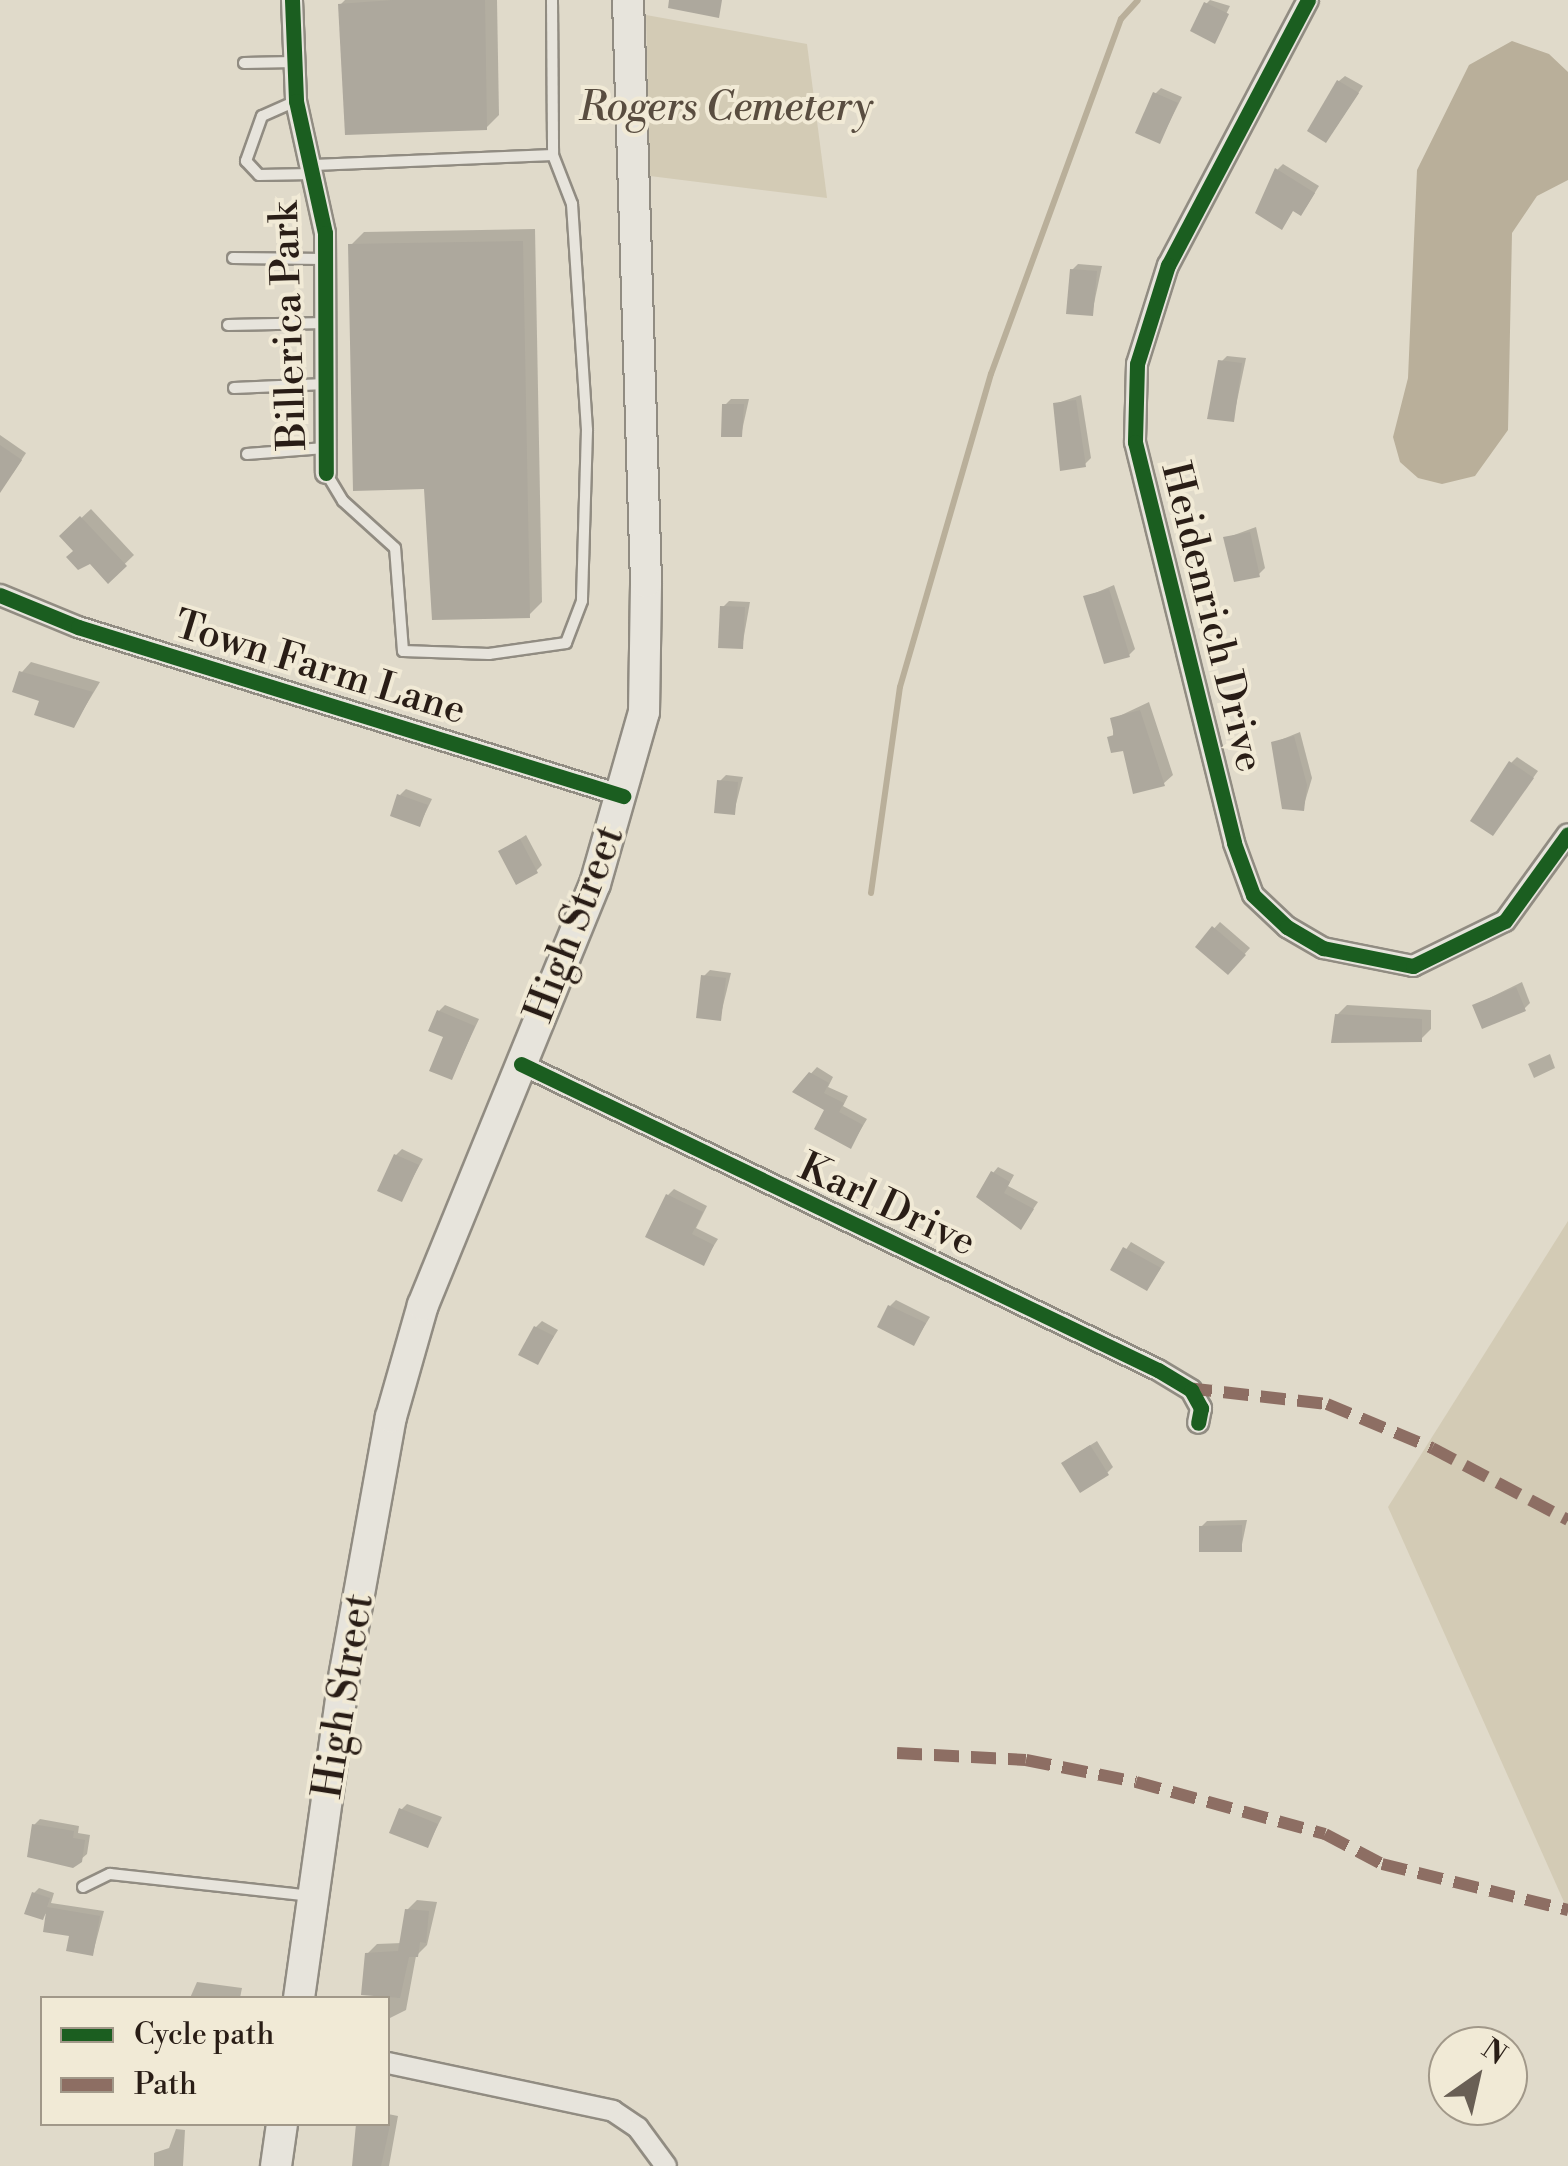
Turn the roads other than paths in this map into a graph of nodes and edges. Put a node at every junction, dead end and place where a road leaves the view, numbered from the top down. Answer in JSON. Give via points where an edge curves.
{"nodes":[{"id":1,"x":292,"y":0,"type":"edge"},
{"id":2,"x":552,"y":0,"type":"edge"},
{"id":3,"x":628,"y":0,"type":"edge"},
{"id":4,"x":1308,"y":0,"type":"edge"},
{"id":5,"x":294,"y":62,"type":"junction"},
{"id":6,"x":244,"y":63,"type":"dead end"},
{"id":7,"x":296,"y":102,"type":"junction"},
{"id":8,"x":554,"y":155,"type":"junction"},
{"id":9,"x":315,"y":170,"type":"junction"},
{"id":10,"x":233,"y":258,"type":"dead end"},
{"id":11,"x":325,"y":258,"type":"junction"},
{"id":12,"x":325,"y":324,"type":"junction"},
{"id":13,"x":228,"y":325,"type":"dead end"},
{"id":14,"x":326,"y":384,"type":"junction"},
{"id":15,"x":234,"y":388,"type":"dead end"},
{"id":16,"x":326,"y":448,"type":"junction"},
{"id":17,"x":247,"y":454,"type":"dead end"},
{"id":18,"x":326,"y":473,"type":"joint"},
{"id":19,"x":0,"y":595,"type":"edge"},
{"id":20,"x":623,"y":796,"type":"junction"},
{"id":21,"x":1568,"y":834,"type":"edge"},
{"id":22,"x":521,"y":1064,"type":"junction"},
{"id":23,"x":1198,"y":1424,"type":"dead end"},
{"id":24,"x":84,"y":1888,"type":"dead end"},
{"id":25,"x":314,"y":1897,"type":"junction"},
{"id":26,"x":300,"y":1996,"type":"edge"},
{"id":27,"x":390,"y":2062,"type":"edge"},
{"id":28,"x":282,"y":2126,"type":"edge"},
{"id":29,"x":276,"y":2166,"type":"edge"},
{"id":30,"x":666,"y":2166,"type":"edge"}],
"edges":[{"from":1,"to":5,"type":"street","name":"Billerica Park"},
{"from":2,"to":8,"type":"lane"},
{"from":3,"to":20,"type":"main road","name":"High Street","via":[[646,656],[644,712]]},
{"from":4,"to":21,"type":"street","name":"Heidenrich Drive","via":[[1168,265],[1137,364],[1135,442],[1234,843],[1253,895],[1287,927],[1323,948],[1413,966],[1505,921]]},
{"from":5,"to":6,"type":"lane"},
{"from":5,"to":7,"type":"street","name":"Billerica Park"},
{"from":7,"to":9,"type":"street","name":"Billerica Park"},
{"from":7,"to":9,"type":"lane","via":[[262,116],[246,161],[259,175]]},
{"from":8,"to":9,"type":"lane"},
{"from":8,"to":18,"type":"lane","via":[[572,204],[586,430],[582,601],[566,643],[489,654],[403,650],[394,548],[343,501]]},
{"from":9,"to":11,"type":"street","name":"Billerica Park"},
{"from":10,"to":11,"type":"lane"},
{"from":11,"to":12,"type":"street","name":"Billerica Park"},
{"from":12,"to":13,"type":"lane"},
{"from":12,"to":14,"type":"street","name":"Billerica Park"},
{"from":14,"to":15,"type":"lane"},
{"from":14,"to":16,"type":"street","name":"Billerica Park"},
{"from":16,"to":17,"type":"lane"},
{"from":16,"to":18,"type":"street","name":"Billerica Park"},
{"from":19,"to":20,"type":"street","name":"Town Farm Lane","via":[[96,633]]},
{"from":20,"to":22,"type":"main road","name":"High Street"},
{"from":22,"to":23,"type":"street","name":"Karl Drive","via":[[1158,1370],[1191,1390],[1201,1408]]},
{"from":22,"to":25,"type":"main road","name":"High Street","via":[[423,1305],[391,1416]]},
{"from":24,"to":25,"type":"lane","via":[[110,1874]]},
{"from":25,"to":26,"type":"main road","name":"High Street"},
{"from":27,"to":30,"type":"street","via":[[613,2110],[638,2128]]},
{"from":28,"to":29,"type":"main road"}]}
